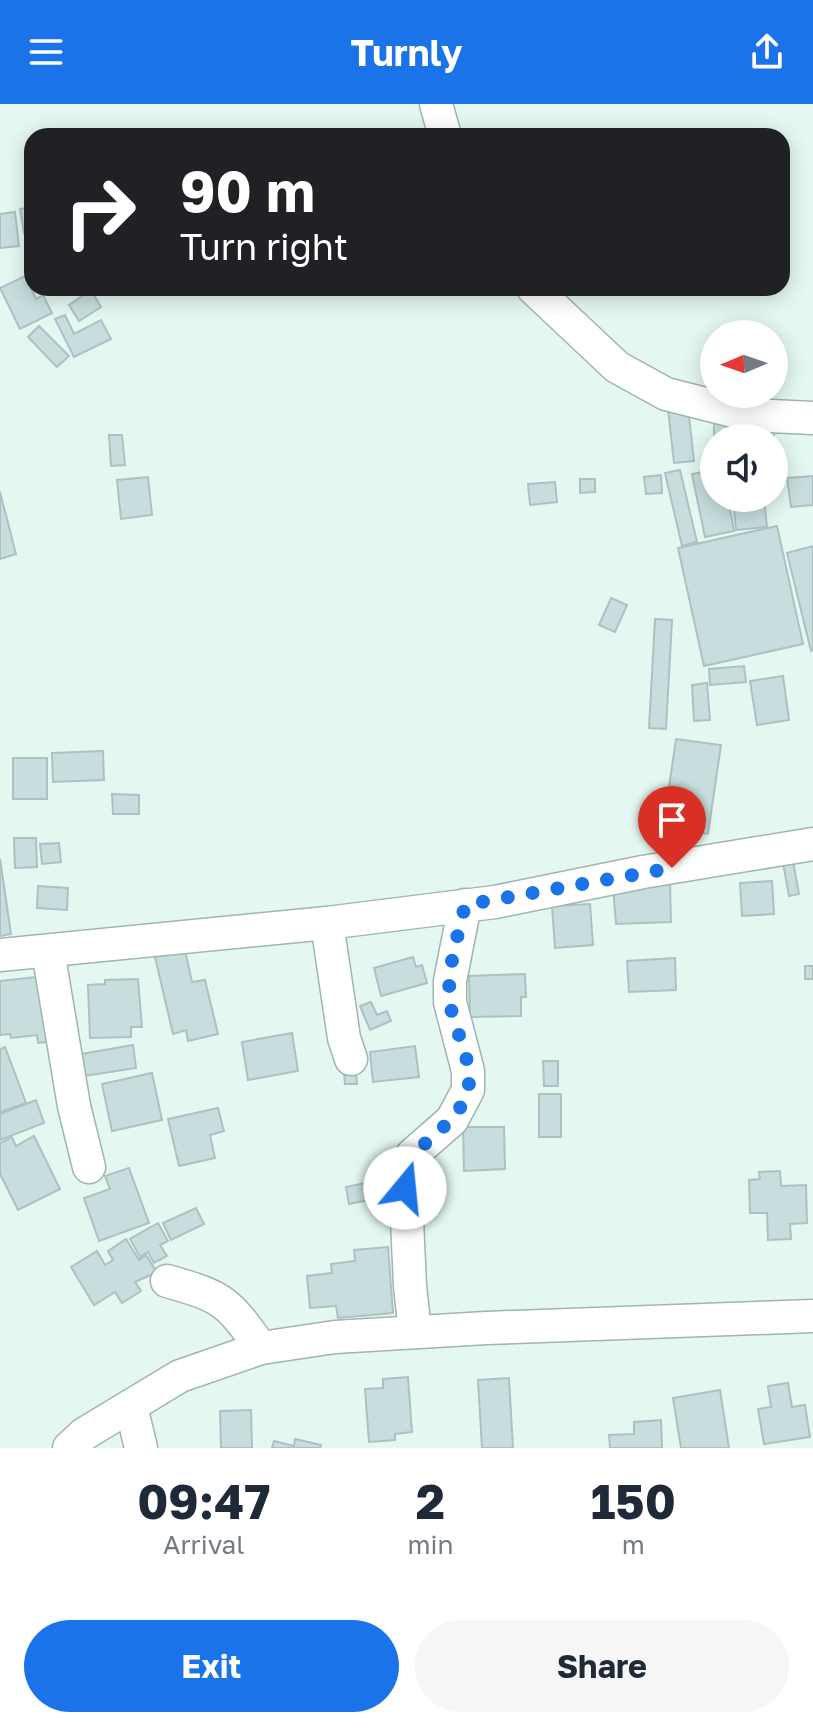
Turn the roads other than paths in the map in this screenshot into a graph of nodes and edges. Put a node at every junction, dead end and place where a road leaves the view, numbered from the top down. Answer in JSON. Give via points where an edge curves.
{"nodes":[{"id":1,"x":436,"y":104,"type":"edge"},
{"id":2,"x":443,"y":128,"type":"edge"},
{"id":3,"x":542,"y":296,"type":"edge"},
{"id":4,"x":813,"y":418,"type":"edge"},
{"id":5,"x":813,"y":844,"type":"edge"},
{"id":6,"x":465,"y":905,"type":"junction"},
{"id":7,"x":327,"y":923,"type":"junction"},
{"id":8,"x":48,"y":951,"type":"junction"},
{"id":9,"x":0,"y":955,"type":"edge"},
{"id":10,"x":351,"y":1059,"type":"dead end"},
{"id":11,"x":89,"y":1167,"type":"dead end"},
{"id":12,"x":167,"y":1281,"type":"dead end"},
{"id":13,"x":813,"y":1316,"type":"edge"},
{"id":14,"x":415,"y":1332,"type":"junction"},
{"id":15,"x":261,"y":1348,"type":"junction"},
{"id":16,"x":131,"y":1406,"type":"junction"},
{"id":17,"x":69,"y":1448,"type":"edge"},
{"id":18,"x":141,"y":1448,"type":"edge"}],
"edges":[{"from":1,"to":2,"type":"street"},
{"from":3,"to":4,"type":"street","via":[[617,367],[666,394],[749,415]]},
{"from":5,"to":6,"type":"street"},
{"from":6,"to":7,"type":"street"},
{"from":6,"to":14,"type":"street","via":[[450,1002],[468,1090],[452,1120],[412,1155],[405,1176]]},
{"from":7,"to":8,"type":"street"},
{"from":7,"to":10,"type":"street"},
{"from":8,"to":9,"type":"street"},
{"from":8,"to":11,"type":"street"},
{"from":12,"to":15,"type":"street","via":[[211,1294],[235,1310]]},
{"from":13,"to":14,"type":"street"},
{"from":14,"to":15,"type":"street"},
{"from":15,"to":16,"type":"street","via":[[180,1376]]},
{"from":16,"to":17,"type":"street"},
{"from":16,"to":18,"type":"street"}]}
